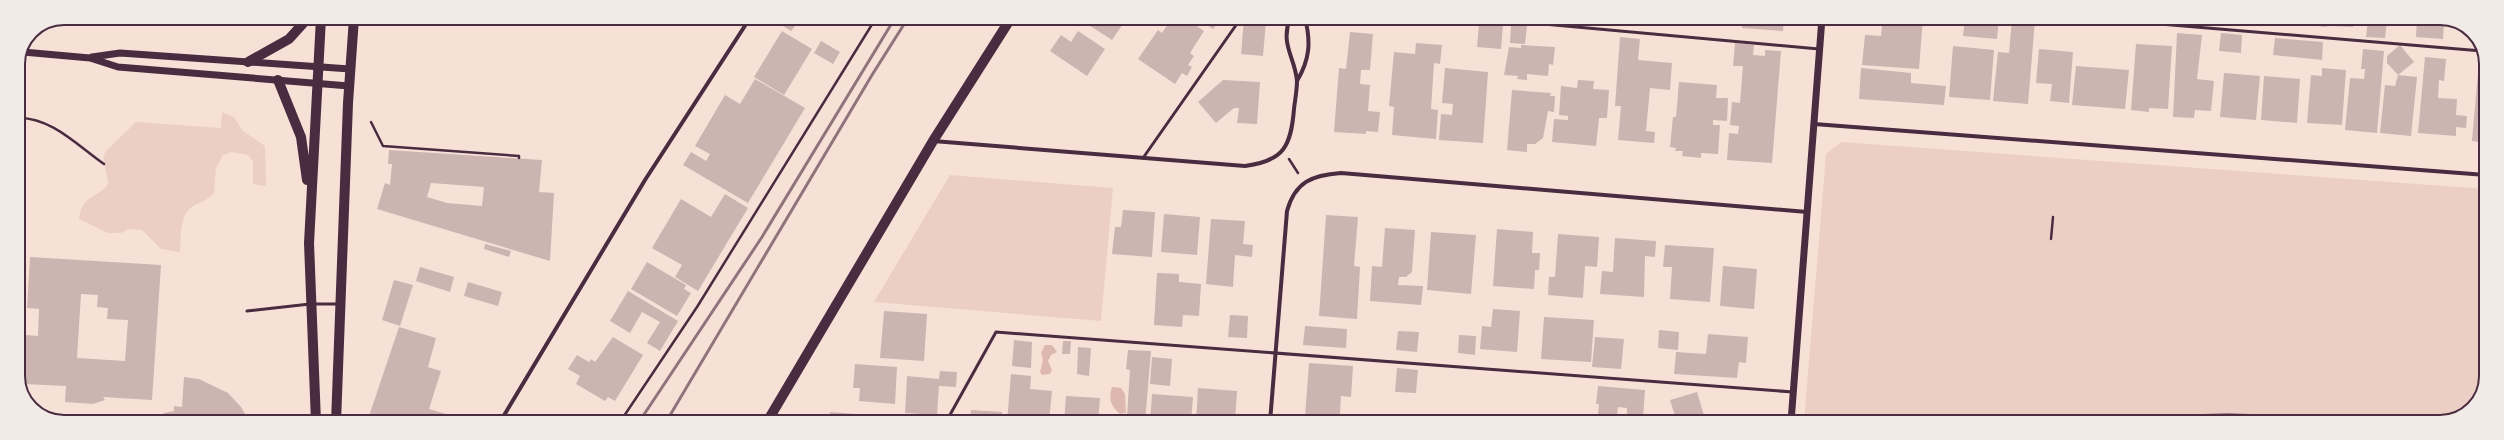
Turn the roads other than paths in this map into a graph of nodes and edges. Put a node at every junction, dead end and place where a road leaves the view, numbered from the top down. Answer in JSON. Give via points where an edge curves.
{"nodes":[{"id":1,"x":302,"y":25,"type":"edge"},
{"id":2,"x":321,"y":25,"type":"edge"},
{"id":3,"x":353,"y":25,"type":"edge"},
{"id":4,"x":745,"y":25,"type":"edge"},
{"id":5,"x":1007,"y":25,"type":"edge"},
{"id":6,"x":1235,"y":25,"type":"edge"},
{"id":7,"x":1288,"y":25,"type":"edge"},
{"id":8,"x":1306,"y":25,"type":"edge"},
{"id":9,"x":1554,"y":25,"type":"edge"},
{"id":10,"x":1821,"y":25,"type":"edge"},
{"id":11,"x":2172,"y":25,"type":"edge"},
{"id":12,"x":1819,"y":49,"type":"junction"},
{"id":13,"x":2477,"y":51,"type":"edge"},
{"id":14,"x":27,"y":52,"type":"edge"},
{"id":15,"x":90,"y":58,"type":"junction"},
{"id":16,"x":248,"y":62,"type":"junction"},
{"id":17,"x":319,"y":67,"type":"junction"},
{"id":18,"x":350,"y":69,"type":"junction"},
{"id":19,"x":278,"y":80,"type":"junction"},
{"id":20,"x":1297,"y":81,"type":"junction"},
{"id":21,"x":318,"y":83,"type":"junction"},
{"id":22,"x":349,"y":86,"type":"junction"},
{"id":23,"x":1814,"y":124,"type":"junction"},
{"id":24,"x":933,"y":141,"type":"junction"},
{"id":25,"x":1143,"y":158,"type":"junction"},
{"id":26,"x":2479,"y":174,"type":"edge"},
{"id":27,"x":310,"y":207,"type":"junction"},
{"id":28,"x":1807,"y":212,"type":"junction"},
{"id":29,"x":310,"y":304,"type":"junction"},
{"id":30,"x":339,"y":304,"type":"junction"},
{"id":31,"x":247,"y":311,"type":"dead end"},
{"id":32,"x":1275,"y":352,"type":"junction"},
{"id":33,"x":1793,"y":392,"type":"junction"},
{"id":34,"x":316,"y":415,"type":"edge"},
{"id":35,"x":336,"y":415,"type":"edge"},
{"id":36,"x":504,"y":415,"type":"edge"},
{"id":37,"x":771,"y":415,"type":"edge"},
{"id":38,"x":950,"y":415,"type":"edge"},
{"id":39,"x":1270,"y":415,"type":"edge"},
{"id":40,"x":1791,"y":415,"type":"edge"}],
"edges":[{"from":1,"to":16,"type":"main road","via":[[289,39]]},
{"from":2,"to":17,"type":"main road"},
{"from":3,"to":18,"type":"main road"},
{"from":4,"to":36,"type":"street","via":[[645,180]]},
{"from":5,"to":24,"type":"main road"},
{"from":6,"to":25,"type":"lane"},
{"from":7,"to":20,"type":"street","via":[[1287,42]]},
{"from":8,"to":20,"type":"street","via":[[1310,45],[1308,58]]},
{"from":9,"to":12,"type":"lane"},
{"from":10,"to":12,"type":"street"},
{"from":11,"to":13,"type":"lane"},
{"from":12,"to":23,"type":"street"},
{"from":14,"to":15,"type":"street"},
{"from":15,"to":16,"type":"street","via":[[120,53]]},
{"from":15,"to":19,"type":"street","via":[[118,67]]},
{"from":16,"to":17,"type":"street"},
{"from":17,"to":18,"type":"street"},
{"from":17,"to":21,"type":"main road"},
{"from":18,"to":22,"type":"main road"},
{"from":19,"to":21,"type":"street"},
{"from":19,"to":27,"type":"main road","via":[[301,137]]},
{"from":20,"to":25,"type":"street","via":[[1292,131],[1284,150],[1274,159],[1262,164],[1245,166]]},
{"from":21,"to":22,"type":"street"},
{"from":21,"to":27,"type":"main road"},
{"from":22,"to":30,"type":"main road"},
{"from":23,"to":26,"type":"street"},
{"from":23,"to":28,"type":"street"},
{"from":24,"to":25,"type":"street"},
{"from":24,"to":37,"type":"main road"},
{"from":27,"to":29,"type":"main road"},
{"from":28,"to":32,"type":"street","via":[[1341,173],[1321,174],[1304,182],[1291,195],[1287,211]]},
{"from":28,"to":33,"type":"street"},
{"from":29,"to":30,"type":"lane"},
{"from":29,"to":31,"type":"lane"},
{"from":29,"to":34,"type":"main road"},
{"from":30,"to":35,"type":"main road"},
{"from":32,"to":33,"type":"lane"},
{"from":32,"to":38,"type":"lane","via":[[996,332]]},
{"from":32,"to":39,"type":"street"},
{"from":33,"to":40,"type":"street"}]}
